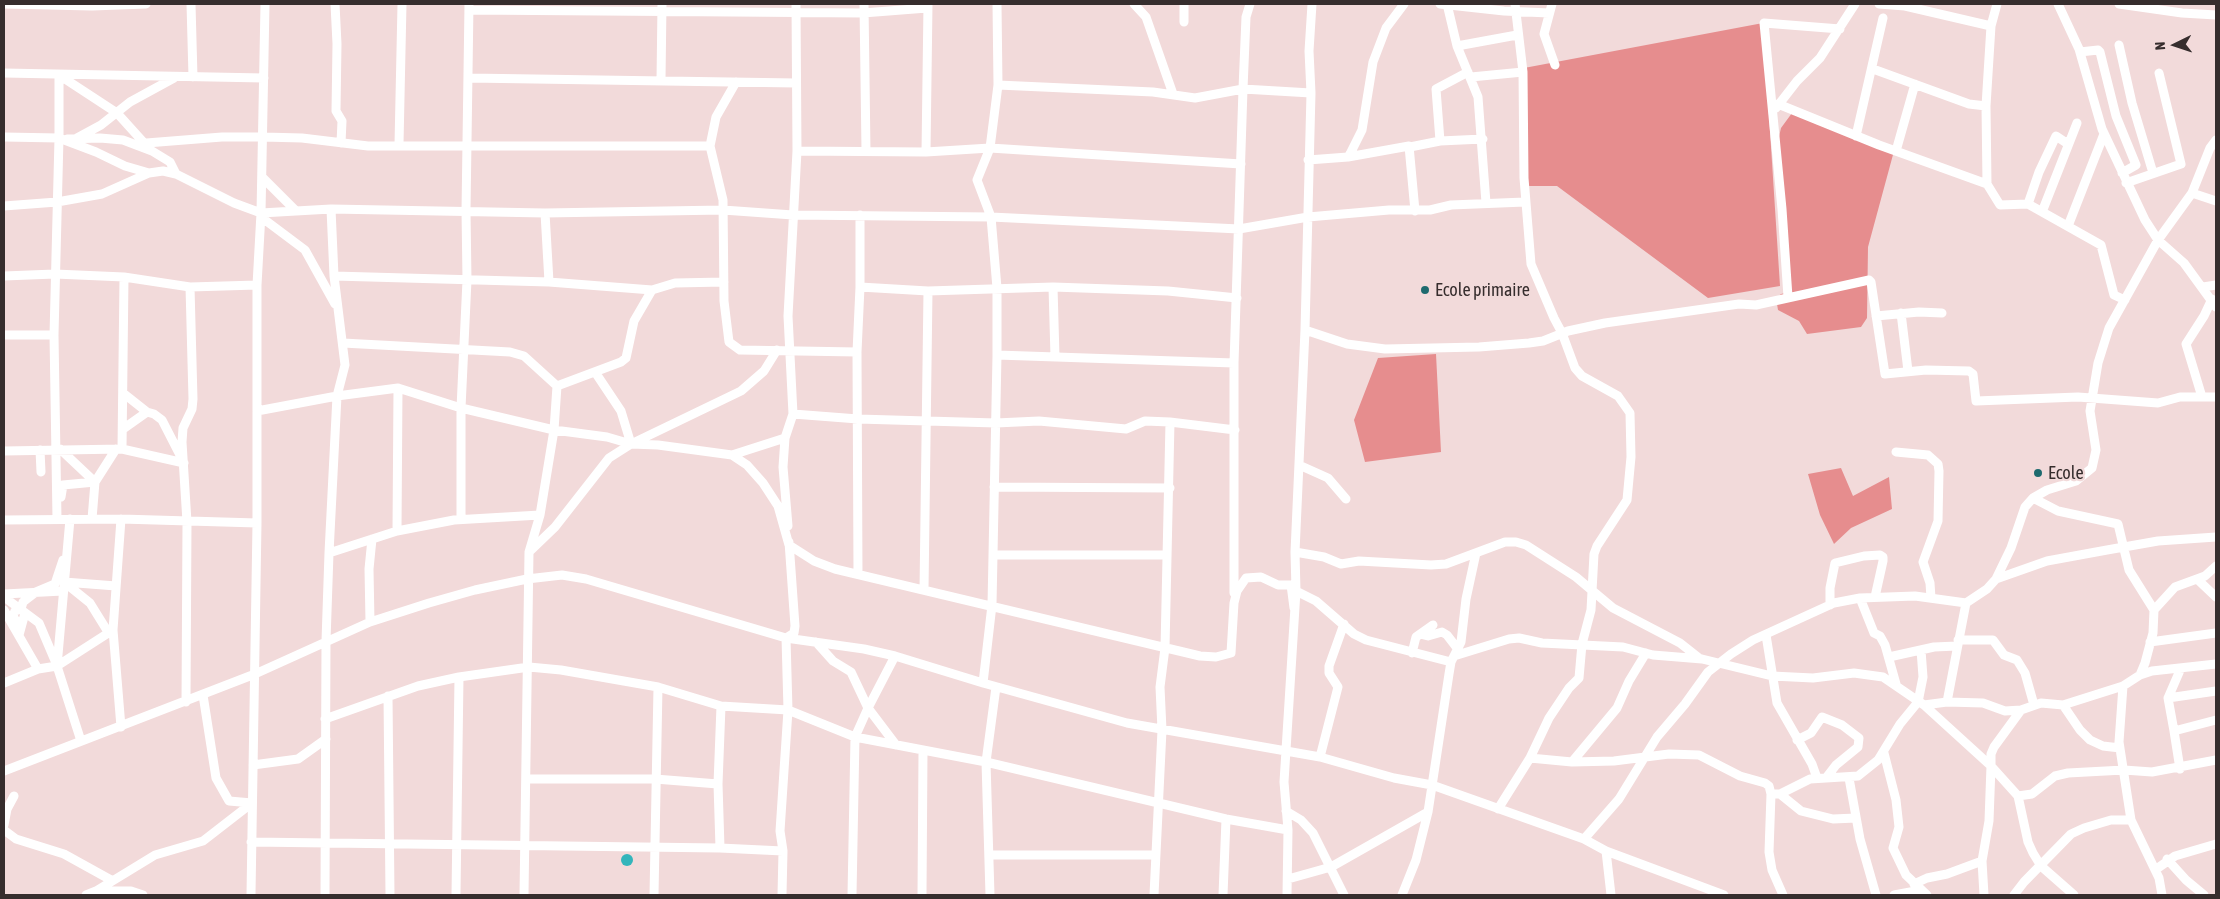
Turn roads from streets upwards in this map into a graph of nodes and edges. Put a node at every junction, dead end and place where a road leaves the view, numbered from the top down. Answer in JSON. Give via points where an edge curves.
{"nodes":[{"id":1,"x":4,"y":4,"type":"edge"},
{"id":2,"x":146,"y":4,"type":"edge"},
{"id":3,"x":191,"y":4,"type":"edge"},
{"id":4,"x":265,"y":4,"type":"edge"},
{"id":5,"x":335,"y":4,"type":"edge"},
{"id":6,"x":402,"y":4,"type":"edge"},
{"id":7,"x":864,"y":4,"type":"edge"},
{"id":8,"x":997,"y":4,"type":"edge"},
{"id":9,"x":1134,"y":4,"type":"edge"},
{"id":10,"x":1184,"y":4,"type":"edge"},
{"id":11,"x":1250,"y":4,"type":"edge"},
{"id":12,"x":1312,"y":4,"type":"edge"},
{"id":13,"x":1404,"y":4,"type":"edge"},
{"id":14,"x":1445,"y":4,"type":"edge"},
{"id":15,"x":1552,"y":4,"type":"edge"},
{"id":16,"x":1856,"y":4,"type":"edge"},
{"id":17,"x":1880,"y":4,"type":"edge"},
{"id":18,"x":1997,"y":4,"type":"edge"},
{"id":19,"x":2058,"y":4,"type":"edge"},
{"id":20,"x":2119,"y":4,"type":"edge"},
{"id":21,"x":928,"y":6,"type":"edge"},
{"id":22,"x":469,"y":7,"type":"edge"},
{"id":23,"x":597,"y":7,"type":"edge"},
{"id":24,"x":662,"y":8,"type":"edge"},
{"id":25,"x":1516,"y":8,"type":"edge"},
{"id":26,"x":796,"y":9,"type":"edge"},
{"id":27,"x":1549,"y":13,"type":"junction"},
{"id":28,"x":863,"y":14,"type":"junction"},
{"id":29,"x":2216,"y":15,"type":"edge"},
{"id":30,"x":1884,"y":18,"type":"dead end"},
{"id":31,"x":1184,"y":22,"type":"dead end"},
{"id":32,"x":1991,"y":26,"type":"junction"},
{"id":33,"x":1840,"y":29,"type":"junction"},
{"id":34,"x":1517,"y":35,"type":"junction"},
{"id":35,"x":2119,"y":45,"type":"dead end"},
{"id":36,"x":1457,"y":46,"type":"junction"},
{"id":37,"x":2080,"y":52,"type":"junction"},
{"id":38,"x":1555,"y":65,"type":"dead end"},
{"id":39,"x":1873,"y":69,"type":"junction"},
{"id":40,"x":1523,"y":72,"type":"junction"},
{"id":41,"x":4,"y":73,"type":"edge"},
{"id":42,"x":2160,"y":73,"type":"dead end"},
{"id":43,"x":59,"y":75,"type":"junction"},
{"id":44,"x":1470,"y":75,"type":"junction"},
{"id":45,"x":177,"y":77,"type":"junction"},
{"id":46,"x":193,"y":77,"type":"junction"},
{"id":47,"x":264,"y":78,"type":"junction"},
{"id":48,"x":469,"y":78,"type":"junction"},
{"id":49,"x":661,"y":80,"type":"junction"},
{"id":50,"x":736,"y":82,"type":"junction"},
{"id":51,"x":796,"y":82,"type":"junction"},
{"id":52,"x":1915,"y":84,"type":"junction"},
{"id":53,"x":998,"y":85,"type":"junction"},
{"id":54,"x":1243,"y":88,"type":"junction"},
{"id":55,"x":1311,"y":93,"type":"junction"},
{"id":56,"x":1173,"y":94,"type":"junction"},
{"id":57,"x":1986,"y":106,"type":"junction"},
{"id":58,"x":1776,"y":108,"type":"junction"},
{"id":59,"x":117,"y":113,"type":"junction"},
{"id":60,"x":2077,"y":123,"type":"dead end"},
{"id":61,"x":2104,"y":134,"type":"junction"},
{"id":62,"x":1856,"y":136,"type":"junction"},
{"id":63,"x":4,"y":137,"type":"edge"},
{"id":64,"x":263,"y":137,"type":"junction"},
{"id":65,"x":59,"y":138,"type":"junction"},
{"id":66,"x":75,"y":139,"type":"junction"},
{"id":67,"x":1483,"y":139,"type":"junction"},
{"id":68,"x":2216,"y":140,"type":"edge"},
{"id":69,"x":1440,"y":141,"type":"junction"},
{"id":70,"x":341,"y":143,"type":"junction"},
{"id":71,"x":134,"y":144,"type":"junction"},
{"id":72,"x":145,"y":144,"type":"junction"},
{"id":73,"x":399,"y":144,"type":"junction"},
{"id":74,"x":2068,"y":144,"type":"junction"},
{"id":75,"x":467,"y":145,"type":"junction"},
{"id":76,"x":710,"y":146,"type":"junction"},
{"id":77,"x":1410,"y":147,"type":"junction"},
{"id":78,"x":990,"y":148,"type":"junction"},
{"id":79,"x":797,"y":151,"type":"junction"},
{"id":80,"x":866,"y":151,"type":"junction"},
{"id":81,"x":1896,"y":151,"type":"junction"},
{"id":82,"x":926,"y":152,"type":"junction"},
{"id":83,"x":1348,"y":156,"type":"junction"},
{"id":84,"x":1308,"y":160,"type":"junction"},
{"id":85,"x":1241,"y":164,"type":"junction"},
{"id":86,"x":149,"y":173,"type":"junction"},
{"id":87,"x":2122,"y":173,"type":"junction"},
{"id":88,"x":2154,"y":173,"type":"junction"},
{"id":89,"x":176,"y":174,"type":"junction"},
{"id":90,"x":262,"y":177,"type":"junction"},
{"id":91,"x":2126,"y":183,"type":"junction"},
{"id":92,"x":1987,"y":184,"type":"junction"},
{"id":93,"x":2192,"y":193,"type":"junction"},
{"id":94,"x":2216,"y":201,"type":"edge"},
{"id":95,"x":57,"y":202,"type":"junction"},
{"id":96,"x":1525,"y":202,"type":"junction"},
{"id":97,"x":1486,"y":203,"type":"junction"},
{"id":98,"x":2028,"y":204,"type":"junction"},
{"id":99,"x":4,"y":206,"type":"edge"},
{"id":100,"x":331,"y":210,"type":"junction"},
{"id":101,"x":723,"y":210,"type":"junction"},
{"id":102,"x":296,"y":211,"type":"junction"},
{"id":103,"x":466,"y":211,"type":"junction"},
{"id":104,"x":1416,"y":211,"type":"junction"},
{"id":105,"x":2042,"y":212,"type":"junction"},
{"id":106,"x":545,"y":213,"type":"junction"},
{"id":107,"x":860,"y":214,"type":"junction"},
{"id":108,"x":261,"y":215,"type":"junction"},
{"id":109,"x":793,"y":215,"type":"junction"},
{"id":110,"x":991,"y":217,"type":"junction"},
{"id":111,"x":1308,"y":217,"type":"junction"},
{"id":112,"x":2068,"y":226,"type":"junction"},
{"id":113,"x":1239,"y":229,"type":"junction"},
{"id":114,"x":2158,"y":240,"type":"junction"},
{"id":115,"x":55,"y":274,"type":"junction"},
{"id":116,"x":4,"y":276,"type":"edge"},
{"id":117,"x":334,"y":276,"type":"junction"},
{"id":118,"x":124,"y":277,"type":"junction"},
{"id":119,"x":467,"y":280,"type":"junction"},
{"id":120,"x":549,"y":282,"type":"junction"},
{"id":121,"x":724,"y":282,"type":"junction"},
{"id":122,"x":257,"y":285,"type":"junction"},
{"id":123,"x":2216,"y":285,"type":"edge"},
{"id":124,"x":190,"y":287,"type":"junction"},
{"id":125,"x":860,"y":287,"type":"junction"},
{"id":126,"x":1053,"y":287,"type":"junction"},
{"id":127,"x":2203,"y":287,"type":"junction"},
{"id":128,"x":997,"y":288,"type":"junction"},
{"id":129,"x":652,"y":290,"type":"junction"},
{"id":130,"x":928,"y":291,"type":"junction"},
{"id":131,"x":1788,"y":297,"type":"junction"},
{"id":132,"x":1238,"y":298,"type":"junction"},
{"id":133,"x":2125,"y":300,"type":"junction"},
{"id":134,"x":2214,"y":303,"type":"edge"},
{"id":135,"x":338,"y":308,"type":"junction"},
{"id":136,"x":1901,"y":312,"type":"junction"},
{"id":137,"x":1942,"y":313,"type":"dead end"},
{"id":138,"x":1876,"y":316,"type":"junction"},
{"id":139,"x":1305,"y":330,"type":"junction"},
{"id":140,"x":1562,"y":333,"type":"junction"},
{"id":141,"x":4,"y":335,"type":"edge"},
{"id":142,"x":54,"y":335,"type":"junction"},
{"id":143,"x":343,"y":343,"type":"junction"},
{"id":144,"x":464,"y":349,"type":"junction"},
{"id":145,"x":777,"y":350,"type":"junction"},
{"id":146,"x":791,"y":350,"type":"junction"},
{"id":147,"x":857,"y":352,"type":"junction"},
{"id":148,"x":997,"y":355,"type":"junction"},
{"id":149,"x":1055,"y":357,"type":"junction"},
{"id":150,"x":1234,"y":363,"type":"junction"},
{"id":151,"x":1908,"y":371,"type":"junction"},
{"id":152,"x":595,"y":372,"type":"junction"},
{"id":153,"x":557,"y":386,"type":"junction"},
{"id":154,"x":398,"y":388,"type":"junction"},
{"id":155,"x":123,"y":393,"type":"junction"},
{"id":156,"x":337,"y":396,"type":"junction"},
{"id":157,"x":2202,"y":396,"type":"junction"},
{"id":158,"x":2216,"y":396,"type":"edge"},
{"id":159,"x":2092,"y":398,"type":"junction"},
{"id":160,"x":461,"y":408,"type":"junction"},
{"id":161,"x":257,"y":411,"type":"junction"},
{"id":162,"x":147,"y":412,"type":"junction"},
{"id":163,"x":793,"y":414,"type":"junction"},
{"id":164,"x":858,"y":420,"type":"junction"},
{"id":165,"x":926,"y":421,"type":"junction"},
{"id":166,"x":1170,"y":422,"type":"junction"},
{"id":167,"x":996,"y":423,"type":"junction"},
{"id":168,"x":123,"y":429,"type":"junction"},
{"id":169,"x":554,"y":430,"type":"junction"},
{"id":170,"x":1234,"y":430,"type":"junction"},
{"id":171,"x":785,"y":438,"type":"junction"},
{"id":172,"x":631,"y":444,"type":"junction"},
{"id":173,"x":59,"y":449,"type":"junction"},
{"id":174,"x":119,"y":449,"type":"junction"},
{"id":175,"x":40,"y":450,"type":"junction"},
{"id":176,"x":4,"y":451,"type":"edge"},
{"id":177,"x":1896,"y":452,"type":"dead end"},
{"id":178,"x":732,"y":455,"type":"junction"},
{"id":179,"x":184,"y":463,"type":"junction"},
{"id":180,"x":1299,"y":465,"type":"junction"},
{"id":181,"x":49,"y":475,"type":"junction"},
{"id":182,"x":95,"y":482,"type":"junction"},
{"id":183,"x":994,"y":487,"type":"junction"},
{"id":184,"x":1170,"y":488,"type":"junction"},
{"id":185,"x":2033,"y":498,"type":"junction"},
{"id":186,"x":1346,"y":499,"type":"dead end"},
{"id":187,"x":540,"y":514,"type":"junction"},
{"id":188,"x":57,"y":519,"type":"junction"},
{"id":189,"x":70,"y":519,"type":"junction"},
{"id":190,"x":92,"y":519,"type":"junction"},
{"id":191,"x":121,"y":519,"type":"junction"},
{"id":192,"x":461,"y":519,"type":"junction"},
{"id":193,"x":4,"y":520,"type":"edge"},
{"id":194,"x":187,"y":522,"type":"junction"},
{"id":195,"x":257,"y":523,"type":"junction"},
{"id":196,"x":397,"y":531,"type":"junction"},
{"id":197,"x":2216,"y":537,"type":"edge"},
{"id":198,"x":372,"y":539,"type":"junction"},
{"id":199,"x":789,"y":545,"type":"junction"},
{"id":200,"x":2122,"y":547,"type":"junction"},
{"id":201,"x":529,"y":552,"type":"junction"},
{"id":202,"x":1295,"y":552,"type":"junction"},
{"id":203,"x":329,"y":553,"type":"junction"},
{"id":204,"x":1476,"y":553,"type":"junction"},
{"id":205,"x":993,"y":555,"type":"junction"},
{"id":206,"x":1166,"y":555,"type":"junction"},
{"id":207,"x":67,"y":556,"type":"junction"},
{"id":208,"x":2216,"y":566,"type":"edge"},
{"id":209,"x":858,"y":574,"type":"junction"},
{"id":210,"x":528,"y":579,"type":"junction"},
{"id":211,"x":1996,"y":579,"type":"junction"},
{"id":212,"x":2197,"y":580,"type":"junction"},
{"id":213,"x":116,"y":586,"type":"junction"},
{"id":214,"x":64,"y":587,"type":"junction"},
{"id":215,"x":924,"y":590,"type":"junction"},
{"id":216,"x":1296,"y":591,"type":"junction"},
{"id":217,"x":36,"y":592,"type":"junction"},
{"id":218,"x":1593,"y":593,"type":"junction"},
{"id":219,"x":4,"y":595,"type":"edge"},
{"id":220,"x":1875,"y":597,"type":"junction"},
{"id":221,"x":2216,"y":597,"type":"edge"},
{"id":222,"x":1860,"y":598,"type":"junction"},
{"id":223,"x":1932,"y":598,"type":"junction"},
{"id":224,"x":1234,"y":603,"type":"junction"},
{"id":225,"x":1966,"y":603,"type":"junction"},
{"id":226,"x":992,"y":605,"type":"junction"},
{"id":227,"x":1830,"y":605,"type":"junction"},
{"id":228,"x":1294,"y":608,"type":"junction"},
{"id":229,"x":4,"y":610,"type":"edge"},
{"id":230,"x":2154,"y":610,"type":"junction"},
{"id":231,"x":23,"y":611,"type":"junction"},
{"id":232,"x":370,"y":622,"type":"junction"},
{"id":233,"x":1344,"y":624,"type":"junction"},
{"id":234,"x":1433,"y":625,"type":"dead end"},
{"id":235,"x":111,"y":631,"type":"junction"},
{"id":236,"x":2216,"y":633,"type":"edge"},
{"id":237,"x":1420,"y":634,"type":"junction"},
{"id":238,"x":19,"y":635,"type":"junction"},
{"id":239,"x":1766,"y":635,"type":"junction"},
{"id":240,"x":786,"y":638,"type":"junction"},
{"id":241,"x":326,"y":642,"type":"junction"},
{"id":242,"x":816,"y":642,"type":"junction"},
{"id":243,"x":2150,"y":642,"type":"junction"},
{"id":244,"x":1958,"y":643,"type":"junction"},
{"id":245,"x":1582,"y":644,"type":"junction"},
{"id":246,"x":1164,"y":648,"type":"junction"},
{"id":247,"x":1922,"y":650,"type":"junction"},
{"id":248,"x":1412,"y":653,"type":"junction"},
{"id":249,"x":1646,"y":653,"type":"junction"},
{"id":250,"x":1454,"y":655,"type":"junction"},
{"id":251,"x":895,"y":656,"type":"junction"},
{"id":252,"x":1699,"y":658,"type":"junction"},
{"id":253,"x":1889,"y":658,"type":"junction"},
{"id":254,"x":1718,"y":662,"type":"junction"},
{"id":255,"x":2216,"y":664,"type":"edge"},
{"id":256,"x":57,"y":666,"type":"junction"},
{"id":257,"x":529,"y":667,"type":"junction"},
{"id":258,"x":2181,"y":668,"type":"junction"},
{"id":259,"x":38,"y":669,"type":"junction"},
{"id":260,"x":255,"y":674,"type":"junction"},
{"id":261,"x":2140,"y":675,"type":"junction"},
{"id":262,"x":1772,"y":676,"type":"junction"},
{"id":263,"x":459,"y":677,"type":"junction"},
{"id":264,"x":4,"y":683,"type":"edge"},
{"id":265,"x":983,"y":683,"type":"junction"},
{"id":266,"x":1896,"y":684,"type":"junction"},
{"id":267,"x":2123,"y":686,"type":"junction"},
{"id":268,"x":658,"y":687,"type":"junction"},
{"id":269,"x":996,"y":687,"type":"junction"},
{"id":270,"x":2216,"y":691,"type":"edge"},
{"id":271,"x":203,"y":695,"type":"junction"},
{"id":272,"x":388,"y":696,"type":"junction"},
{"id":273,"x":2168,"y":698,"type":"junction"},
{"id":274,"x":186,"y":702,"type":"junction"},
{"id":275,"x":1947,"y":702,"type":"junction"},
{"id":276,"x":1921,"y":704,"type":"junction"},
{"id":277,"x":2034,"y":705,"type":"junction"},
{"id":278,"x":2063,"y":705,"type":"junction"},
{"id":279,"x":721,"y":706,"type":"junction"},
{"id":280,"x":868,"y":708,"type":"junction"},
{"id":281,"x":788,"y":710,"type":"junction"},
{"id":282,"x":2020,"y":710,"type":"junction"},
{"id":283,"x":326,"y":719,"type":"junction"},
{"id":284,"x":2216,"y":720,"type":"edge"},
{"id":285,"x":121,"y":727,"type":"junction"},
{"id":286,"x":1162,"y":730,"type":"junction"},
{"id":287,"x":2174,"y":732,"type":"junction"},
{"id":288,"x":856,"y":737,"type":"junction"},
{"id":289,"x":326,"y":739,"type":"junction"},
{"id":290,"x":1797,"y":740,"type":"junction"},
{"id":291,"x":81,"y":741,"type":"junction"},
{"id":292,"x":896,"y":745,"type":"junction"},
{"id":293,"x":2120,"y":748,"type":"junction"},
{"id":294,"x":923,"y":751,"type":"junction"},
{"id":295,"x":1286,"y":752,"type":"junction"},
{"id":296,"x":1884,"y":753,"type":"junction"},
{"id":297,"x":1320,"y":757,"type":"junction"},
{"id":298,"x":1645,"y":757,"type":"junction"},
{"id":299,"x":1530,"y":758,"type":"junction"},
{"id":300,"x":2216,"y":760,"type":"edge"},
{"id":301,"x":986,"y":762,"type":"junction"},
{"id":302,"x":1572,"y":762,"type":"junction"},
{"id":303,"x":253,"y":766,"type":"junction"},
{"id":304,"x":1992,"y":766,"type":"junction"},
{"id":305,"x":2180,"y":768,"type":"junction"},
{"id":306,"x":2124,"y":770,"type":"junction"},
{"id":307,"x":4,"y":771,"type":"edge"},
{"id":308,"x":1821,"y":778,"type":"junction"},
{"id":309,"x":1849,"y":778,"type":"junction"},
{"id":310,"x":655,"y":779,"type":"junction"},
{"id":311,"x":526,"y":780,"type":"junction"},
{"id":312,"x":718,"y":784,"type":"junction"},
{"id":313,"x":1432,"y":785,"type":"junction"},
{"id":314,"x":1776,"y":794,"type":"junction"},
{"id":315,"x":14,"y":796,"type":"dead end"},
{"id":316,"x":2018,"y":796,"type":"junction"},
{"id":317,"x":252,"y":803,"type":"junction"},
{"id":318,"x":1158,"y":804,"type":"junction"},
{"id":319,"x":1498,"y":810,"type":"junction"},
{"id":320,"x":1286,"y":812,"type":"junction"},
{"id":321,"x":1428,"y":812,"type":"junction"},
{"id":322,"x":1856,"y":818,"type":"junction"},
{"id":323,"x":1226,"y":819,"type":"junction"},
{"id":324,"x":2131,"y":820,"type":"junction"},
{"id":325,"x":4,"y":825,"type":"edge"},
{"id":326,"x":4,"y":830,"type":"edge"},
{"id":327,"x":1288,"y":830,"type":"junction"},
{"id":328,"x":1584,"y":840,"type":"junction"},
{"id":329,"x":251,"y":842,"type":"junction"},
{"id":330,"x":326,"y":843,"type":"junction"},
{"id":331,"x":390,"y":844,"type":"junction"},
{"id":332,"x":456,"y":844,"type":"junction"},
{"id":333,"x":2216,"y":844,"type":"edge"},
{"id":334,"x":524,"y":845,"type":"junction"},
{"id":335,"x":655,"y":847,"type":"junction"},
{"id":336,"x":720,"y":848,"type":"junction"},
{"id":337,"x":783,"y":851,"type":"junction"},
{"id":338,"x":1606,"y":851,"type":"junction"},
{"id":339,"x":1155,"y":855,"type":"junction"},
{"id":340,"x":990,"y":856,"type":"junction"},
{"id":341,"x":2168,"y":859,"type":"junction"},
{"id":342,"x":1982,"y":861,"type":"junction"},
{"id":343,"x":2041,"y":866,"type":"junction"},
{"id":344,"x":1331,"y":867,"type":"junction"},
{"id":345,"x":2155,"y":870,"type":"junction"},
{"id":346,"x":1288,"y":879,"type":"junction"},
{"id":347,"x":111,"y":880,"type":"junction"},
{"id":348,"x":1920,"y":890,"type":"edge"},
{"id":349,"x":96,"y":891,"type":"junction"},
{"id":350,"x":86,"y":895,"type":"edge"},
{"id":351,"x":143,"y":895,"type":"edge"},
{"id":352,"x":251,"y":895,"type":"edge"},
{"id":353,"x":325,"y":895,"type":"edge"},
{"id":354,"x":390,"y":895,"type":"edge"},
{"id":355,"x":456,"y":895,"type":"edge"},
{"id":356,"x":524,"y":895,"type":"edge"},
{"id":357,"x":654,"y":895,"type":"edge"},
{"id":358,"x":782,"y":895,"type":"edge"},
{"id":359,"x":852,"y":895,"type":"edge"},
{"id":360,"x":922,"y":895,"type":"edge"},
{"id":361,"x":990,"y":895,"type":"edge"},
{"id":362,"x":1154,"y":895,"type":"edge"},
{"id":363,"x":1222,"y":895,"type":"edge"},
{"id":364,"x":1287,"y":895,"type":"edge"},
{"id":365,"x":1344,"y":895,"type":"edge"},
{"id":366,"x":1402,"y":895,"type":"edge"},
{"id":367,"x":1611,"y":895,"type":"edge"},
{"id":368,"x":1724,"y":895,"type":"edge"},
{"id":369,"x":1783,"y":895,"type":"edge"},
{"id":370,"x":1876,"y":895,"type":"edge"},
{"id":371,"x":1894,"y":895,"type":"edge"},
{"id":372,"x":1984,"y":895,"type":"edge"},
{"id":373,"x":2014,"y":895,"type":"edge"},
{"id":374,"x":2074,"y":895,"type":"edge"},
{"id":375,"x":2162,"y":895,"type":"edge"},
{"id":376,"x":2204,"y":895,"type":"edge"}],
"edges":[{"from":1,"to":2,"type":"street"},
{"from":3,"to":46,"type":"street"},
{"from":4,"to":47,"type":"street"},
{"from":5,"to":70,"type":"street","via":[[336,111],[342,121]]},
{"from":6,"to":73,"type":"street"},
{"from":7,"to":28,"type":"street"},
{"from":8,"to":53,"type":"street"},
{"from":9,"to":56,"type":"street","via":[[1146,17]]},
{"from":10,"to":31,"type":"street"},
{"from":11,"to":54,"type":"street","via":[[1246,17]]},
{"from":12,"to":55,"type":"street"},
{"from":13,"to":83,"type":"street","via":[[1386,28],[1379,44],[1362,130]]},
{"from":14,"to":25,"type":"street"},
{"from":14,"to":36,"type":"street"},
{"from":15,"to":27,"type":"street"},
{"from":16,"to":33,"type":"street"},
{"from":17,"to":32,"type":"street","via":[[1905,6]]},
{"from":18,"to":32,"type":"street"},
{"from":19,"to":37,"type":"street"},
{"from":20,"to":29,"type":"street"},
{"from":21,"to":28,"type":"street"},
{"from":21,"to":82,"type":"street"},
{"from":22,"to":23,"type":"street"},
{"from":22,"to":48,"type":"street"},
{"from":23,"to":24,"type":"street"},
{"from":24,"to":26,"type":"street"},
{"from":24,"to":49,"type":"street"},
{"from":25,"to":27,"type":"street"},
{"from":25,"to":34,"type":"street"},
{"from":26,"to":28,"type":"street"},
{"from":26,"to":51,"type":"street"},
{"from":27,"to":38,"type":"street","via":[[1544,34]]},
{"from":28,"to":80,"type":"street"},
{"from":30,"to":39,"type":"street"},
{"from":32,"to":57,"type":"street"},
{"from":33,"to":58,"type":"street","via":[[1820,58]]},
{"from":33,"to":58,"type":"street","via":[[1764,24]]},
{"from":34,"to":36,"type":"street"},
{"from":34,"to":40,"type":"street"},
{"from":35,"to":88,"type":"street","via":[[2132,103]]},
{"from":36,"to":44,"type":"street"},
{"from":37,"to":61,"type":"street"},
{"from":37,"to":87,"type":"street","via":[[2100,52],[2116,116],[2136,165]]},
{"from":39,"to":52,"type":"street"},
{"from":39,"to":62,"type":"street"},
{"from":40,"to":44,"type":"street"},
{"from":40,"to":96,"type":"street"},
{"from":41,"to":43,"type":"street"},
{"from":42,"to":88,"type":"street","via":[[2181,161],[2180,166]]},
{"from":43,"to":45,"type":"street"},
{"from":43,"to":59,"type":"street"},
{"from":43,"to":65,"type":"street"},
{"from":44,"to":67,"type":"street","via":[[1478,97]]},
{"from":44,"to":69,"type":"street","via":[[1436,89]]},
{"from":45,"to":46,"type":"street"},
{"from":45,"to":59,"type":"street","via":[[130,102]]},
{"from":46,"to":47,"type":"street"},
{"from":47,"to":64,"type":"street"},
{"from":48,"to":49,"type":"street"},
{"from":48,"to":75,"type":"street"},
{"from":49,"to":50,"type":"street"},
{"from":50,"to":51,"type":"street"},
{"from":50,"to":76,"type":"street","via":[[716,117]]},
{"from":51,"to":79,"type":"street"},
{"from":52,"to":57,"type":"street","via":[[1969,104]]},
{"from":52,"to":81,"type":"street"},
{"from":53,"to":56,"type":"street"},
{"from":53,"to":78,"type":"street"},
{"from":54,"to":55,"type":"street"},
{"from":54,"to":56,"type":"street","via":[[1195,98]]},
{"from":54,"to":85,"type":"street"},
{"from":55,"to":84,"type":"street"},
{"from":57,"to":92,"type":"street"},
{"from":58,"to":62,"type":"street"},
{"from":58,"to":131,"type":"street"},
{"from":59,"to":66,"type":"street"},
{"from":59,"to":72,"type":"street"},
{"from":60,"to":74,"type":"street"},
{"from":61,"to":87,"type":"street"},
{"from":61,"to":112,"type":"street"},
{"from":62,"to":81,"type":"street"},
{"from":63,"to":65,"type":"street"},
{"from":64,"to":70,"type":"street"},
{"from":64,"to":72,"type":"street"},
{"from":64,"to":90,"type":"street"},
{"from":65,"to":66,"type":"street"},
{"from":65,"to":86,"type":"street"},
{"from":65,"to":95,"type":"street"},
{"from":66,"to":71,"type":"street","via":[[100,138]]},
{"from":67,"to":69,"type":"street"},
{"from":67,"to":97,"type":"street"},
{"from":68,"to":93,"type":"street"},
{"from":69,"to":77,"type":"street"},
{"from":70,"to":73,"type":"street","via":[[368,146]]},
{"from":71,"to":72,"type":"street"},
{"from":71,"to":89,"type":"street","via":[[170,162]]},
{"from":73,"to":75,"type":"street"},
{"from":74,"to":98,"type":"street","via":[[2056,136]]},
{"from":74,"to":105,"type":"street"},
{"from":75,"to":76,"type":"street"},
{"from":75,"to":103,"type":"street"},
{"from":76,"to":101,"type":"street","via":[[721,186]]},
{"from":77,"to":83,"type":"street"},
{"from":77,"to":104,"type":"street"},
{"from":78,"to":82,"type":"street"},
{"from":78,"to":85,"type":"street"},
{"from":78,"to":110,"type":"street","via":[[977,180]]},
{"from":79,"to":80,"type":"street"},
{"from":79,"to":109,"type":"street"},
{"from":80,"to":82,"type":"street"},
{"from":81,"to":92,"type":"street"},
{"from":83,"to":84,"type":"street"},
{"from":84,"to":111,"type":"street"},
{"from":85,"to":113,"type":"street"},
{"from":86,"to":89,"type":"street","via":[[163,171]]},
{"from":86,"to":95,"type":"street","via":[[102,194]]},
{"from":87,"to":91,"type":"street"},
{"from":88,"to":91,"type":"street"},
{"from":89,"to":108,"type":"street"},
{"from":90,"to":102,"type":"street"},
{"from":90,"to":108,"type":"street"},
{"from":91,"to":114,"type":"street"},
{"from":92,"to":98,"type":"street","via":[[2000,205]]},
{"from":93,"to":94,"type":"street"},
{"from":93,"to":114,"type":"street"},
{"from":95,"to":99,"type":"street"},
{"from":95,"to":115,"type":"street"},
{"from":96,"to":97,"type":"street"},
{"from":96,"to":140,"type":"street","via":[[1532,264]]},
{"from":97,"to":104,"type":"street"},
{"from":98,"to":105,"type":"street"},
{"from":100,"to":102,"type":"street"},
{"from":100,"to":103,"type":"street"},
{"from":100,"to":117,"type":"street"},
{"from":101,"to":106,"type":"street"},
{"from":101,"to":109,"type":"street"},
{"from":101,"to":121,"type":"street"},
{"from":102,"to":108,"type":"street"},
{"from":103,"to":106,"type":"street"},
{"from":103,"to":119,"type":"street"},
{"from":104,"to":111,"type":"street"},
{"from":105,"to":112,"type":"street"},
{"from":106,"to":120,"type":"street"},
{"from":107,"to":109,"type":"street"},
{"from":107,"to":110,"type":"street"},
{"from":107,"to":125,"type":"street"},
{"from":108,"to":122,"type":"street"},
{"from":108,"to":135,"type":"street","via":[[305,250]]},
{"from":109,"to":146,"type":"street","via":[[788,316]]},
{"from":110,"to":113,"type":"street"},
{"from":110,"to":128,"type":"street"},
{"from":111,"to":113,"type":"street"},
{"from":111,"to":139,"type":"street"},
{"from":112,"to":133,"type":"street","via":[[2101,245],[2114,295]]},
{"from":113,"to":132,"type":"street"},
{"from":114,"to":127,"type":"street"},
{"from":114,"to":133,"type":"street"},
{"from":115,"to":116,"type":"street"},
{"from":115,"to":118,"type":"street"},
{"from":115,"to":142,"type":"street"},
{"from":117,"to":119,"type":"street"},
{"from":117,"to":135,"type":"street"},
{"from":118,"to":124,"type":"street"},
{"from":118,"to":155,"type":"street"},
{"from":119,"to":120,"type":"street"},
{"from":119,"to":144,"type":"street"},
{"from":120,"to":129,"type":"street"},
{"from":121,"to":129,"type":"street","via":[[675,283]]},
{"from":121,"to":145,"type":"street","via":[[728,342],[740,350]]},
{"from":122,"to":124,"type":"street"},
{"from":122,"to":161,"type":"street"},
{"from":123,"to":127,"type":"street"},
{"from":124,"to":179,"type":"street","via":[[193,399],[182,442]]},
{"from":125,"to":130,"type":"street"},
{"from":125,"to":147,"type":"street"},
{"from":126,"to":128,"type":"street"},
{"from":126,"to":132,"type":"street","via":[[1168,291]]},
{"from":126,"to":149,"type":"street"},
{"from":127,"to":134,"type":"street"},
{"from":128,"to":130,"type":"street"},
{"from":128,"to":148,"type":"street"},
{"from":129,"to":152,"type":"street","via":[[634,321],[626,358]]},
{"from":130,"to":165,"type":"street"},
{"from":131,"to":138,"type":"street","via":[[1869,280]]},
{"from":131,"to":140,"type":"street","via":[[1756,305],[1739,304],[1605,323]]},
{"from":132,"to":150,"type":"street"},
{"from":133,"to":159,"type":"street","via":[[2109,328]]},
{"from":134,"to":157,"type":"street","via":[[2186,344]]},
{"from":135,"to":143,"type":"street"},
{"from":136,"to":137,"type":"street"},
{"from":136,"to":138,"type":"street"},
{"from":136,"to":151,"type":"street"},
{"from":138,"to":151,"type":"street","via":[[1885,374]]},
{"from":139,"to":140,"type":"street","via":[[1348,344],[1385,349],[1529,343]]},
{"from":139,"to":180,"type":"street"},
{"from":140,"to":218,"type":"street","via":[[1578,373],[1618,396],[1626,405],[1631,420],[1628,493],[1623,508],[1594,554]]},
{"from":141,"to":142,"type":"street"},
{"from":142,"to":173,"type":"street"},
{"from":143,"to":144,"type":"street"},
{"from":143,"to":156,"type":"street","via":[[345,365]]},
{"from":144,"to":153,"type":"street","via":[[524,356]]},
{"from":144,"to":160,"type":"street"},
{"from":145,"to":146,"type":"street"},
{"from":145,"to":172,"type":"street","via":[[764,371],[740,391]]},
{"from":146,"to":147,"type":"street"},
{"from":146,"to":163,"type":"street"},
{"from":147,"to":164,"type":"street"},
{"from":148,"to":149,"type":"street"},
{"from":148,"to":167,"type":"street"},
{"from":149,"to":150,"type":"street"},
{"from":150,"to":170,"type":"street"},
{"from":151,"to":159,"type":"street","via":[[1949,369],[1972,372],[1976,401]]},
{"from":152,"to":153,"type":"street"},
{"from":152,"to":172,"type":"street","via":[[621,411]]},
{"from":153,"to":169,"type":"street"},
{"from":154,"to":156,"type":"street"},
{"from":154,"to":160,"type":"street"},
{"from":154,"to":196,"type":"street"},
{"from":155,"to":162,"type":"street"},
{"from":155,"to":168,"type":"street"},
{"from":156,"to":161,"type":"street"},
{"from":156,"to":203,"type":"street"},
{"from":157,"to":158,"type":"street"},
{"from":157,"to":159,"type":"street","via":[[2158,402]]},
{"from":159,"to":185,"type":"street","via":[[2091,422],[2096,450],[2092,468],[2076,481]]},
{"from":160,"to":169,"type":"street"},
{"from":160,"to":192,"type":"street"},
{"from":161,"to":195,"type":"street"},
{"from":162,"to":168,"type":"street"},
{"from":162,"to":179,"type":"street","via":[[162,420]]},
{"from":163,"to":164,"type":"street"},
{"from":163,"to":171,"type":"street"},
{"from":164,"to":165,"type":"street"},
{"from":164,"to":209,"type":"street"},
{"from":165,"to":167,"type":"street"},
{"from":165,"to":215,"type":"street"},
{"from":166,"to":167,"type":"street","via":[[1145,421],[1126,429],[1039,421]]},
{"from":166,"to":170,"type":"street"},
{"from":166,"to":184,"type":"street"},
{"from":167,"to":183,"type":"street"},
{"from":168,"to":174,"type":"street"},
{"from":169,"to":172,"type":"street","via":[[607,437]]},
{"from":169,"to":187,"type":"street"},
{"from":170,"to":224,"type":"street"},
{"from":171,"to":178,"type":"street"},
{"from":171,"to":199,"type":"street","via":[[782,467]]},
{"from":172,"to":178,"type":"street","via":[[678,446]]},
{"from":172,"to":201,"type":"street","via":[[609,458],[555,527]]},
{"from":173,"to":174,"type":"street"},
{"from":173,"to":175,"type":"street"},
{"from":173,"to":181,"type":"street"},
{"from":173,"to":182,"type":"street"},
{"from":174,"to":179,"type":"street"},
{"from":174,"to":182,"type":"street"},
{"from":175,"to":176,"type":"street"},
{"from":175,"to":181,"type":"street"},
{"from":177,"to":223,"type":"street","via":[[1928,455],[1938,464],[1938,521],[1923,562]]},
{"from":178,"to":199,"type":"street","via":[[747,465],[778,506]]},
{"from":179,"to":194,"type":"street"},
{"from":180,"to":186,"type":"street","via":[[1328,478]]},
{"from":180,"to":202,"type":"street"},
{"from":181,"to":188,"type":"street"},
{"from":182,"to":188,"type":"street","via":[[63,485]]},
{"from":182,"to":190,"type":"street"},
{"from":183,"to":184,"type":"street"},
{"from":183,"to":205,"type":"street"},
{"from":184,"to":206,"type":"street"},
{"from":185,"to":200,"type":"street","via":[[2058,511],[2118,524]]},
{"from":185,"to":211,"type":"street","via":[[2025,507]]},
{"from":187,"to":192,"type":"street"},
{"from":187,"to":201,"type":"street"},
{"from":188,"to":189,"type":"street"},
{"from":188,"to":193,"type":"street"},
{"from":189,"to":190,"type":"street"},
{"from":189,"to":207,"type":"street"},
{"from":190,"to":191,"type":"street"},
{"from":191,"to":194,"type":"street"},
{"from":191,"to":213,"type":"street"},
{"from":192,"to":196,"type":"street"},
{"from":194,"to":195,"type":"street"},
{"from":194,"to":274,"type":"street"},
{"from":195,"to":260,"type":"street"},
{"from":196,"to":198,"type":"street"},
{"from":197,"to":200,"type":"street"},
{"from":198,"to":203,"type":"street"},
{"from":198,"to":232,"type":"street"},
{"from":199,"to":209,"type":"street","via":[[814,562]]},
{"from":199,"to":240,"type":"street","via":[[796,626],[794,633]]},
{"from":200,"to":211,"type":"street","via":[[2047,561]]},
{"from":200,"to":230,"type":"street","via":[[2129,570]]},
{"from":201,"to":210,"type":"street"},
{"from":202,"to":204,"type":"street","via":[[1341,564],[1359,561],[1446,564]]},
{"from":202,"to":216,"type":"street"},
{"from":203,"to":241,"type":"street"},
{"from":204,"to":218,"type":"street","via":[[1505,542],[1526,544],[1576,577]]},
{"from":204,"to":250,"type":"street","via":[[1461,642]]},
{"from":205,"to":206,"type":"street"},
{"from":205,"to":226,"type":"street"},
{"from":206,"to":246,"type":"street"},
{"from":207,"to":214,"type":"street"},
{"from":207,"to":217,"type":"street","via":[[55,584]]},
{"from":208,"to":212,"type":"street"},
{"from":209,"to":215,"type":"street"},
{"from":210,"to":232,"type":"street","via":[[428,602]]},
{"from":210,"to":240,"type":"street","via":[[562,575],[586,579]]},
{"from":210,"to":257,"type":"street"},
{"from":211,"to":225,"type":"street","via":[[1982,594]]},
{"from":212,"to":221,"type":"street"},
{"from":212,"to":230,"type":"street","via":[[2175,587]]},
{"from":213,"to":214,"type":"street"},
{"from":213,"to":235,"type":"street"},
{"from":214,"to":217,"type":"street"},
{"from":214,"to":235,"type":"street","via":[[90,603]]},
{"from":214,"to":256,"type":"street"},
{"from":215,"to":226,"type":"street"},
{"from":216,"to":228,"type":"street"},
{"from":216,"to":233,"type":"street","via":[[1316,601]]},
{"from":217,"to":219,"type":"street"},
{"from":217,"to":231,"type":"street","via":[[23,602]]},
{"from":218,"to":245,"type":"street"},
{"from":218,"to":252,"type":"street","via":[[1638,622],[1680,643]]},
{"from":219,"to":231,"type":"street"},
{"from":220,"to":222,"type":"street"},
{"from":220,"to":223,"type":"street"},
{"from":220,"to":227,"type":"street","via":[[1883,561],[1880,555],[1835,563]]},
{"from":222,"to":227,"type":"street"},
{"from":222,"to":253,"type":"street","via":[[1874,633],[1880,636]]},
{"from":223,"to":225,"type":"street"},
{"from":224,"to":228,"type":"street","via":[[1246,578],[1261,577],[1278,585],[1291,585]]},
{"from":224,"to":246,"type":"street","via":[[1231,653],[1216,657],[1200,656]]},
{"from":225,"to":244,"type":"street"},
{"from":226,"to":246,"type":"street"},
{"from":226,"to":265,"type":"street"},
{"from":227,"to":239,"type":"street"},
{"from":228,"to":295,"type":"street"},
{"from":229,"to":238,"type":"street"},
{"from":230,"to":243,"type":"street"},
{"from":231,"to":238,"type":"street","via":[[15,611],[13,616],[19,626]]},
{"from":231,"to":256,"type":"street","via":[[39,623]]},
{"from":232,"to":241,"type":"street"},
{"from":233,"to":248,"type":"street","via":[[1366,640]]},
{"from":233,"to":297,"type":"street","via":[[1329,666],[1329,673],[1338,687]]},
{"from":234,"to":237,"type":"street"},
{"from":235,"to":256,"type":"street"},
{"from":235,"to":285,"type":"street"},
{"from":236,"to":243,"type":"street"},
{"from":237,"to":248,"type":"street","via":[[1416,637]]},
{"from":237,"to":250,"type":"street","via":[[1428,636],[1442,632],[1447,635]]},
{"from":238,"to":259,"type":"street"},
{"from":239,"to":254,"type":"street"},
{"from":239,"to":262,"type":"street"},
{"from":240,"to":242,"type":"street"},
{"from":240,"to":281,"type":"street"},
{"from":241,"to":260,"type":"street"},
{"from":241,"to":283,"type":"street"},
{"from":242,"to":251,"type":"street"},
{"from":242,"to":280,"type":"street","via":[[833,661],[851,672]]},
{"from":243,"to":261,"type":"street"},
{"from":244,"to":247,"type":"street"},
{"from":244,"to":275,"type":"street"},
{"from":244,"to":277,"type":"street","via":[[1993,640],[2004,655],[2017,660],[2023,668]]},
{"from":245,"to":249,"type":"street","via":[[1623,647]]},
{"from":245,"to":250,"type":"street","via":[[1542,643],[1519,638]]},
{"from":245,"to":299,"type":"street","via":[[1579,678],[1549,718]]},
{"from":246,"to":286,"type":"street","via":[[1160,688]]},
{"from":247,"to":253,"type":"street"},
{"from":247,"to":276,"type":"street"},
{"from":248,"to":250,"type":"street"},
{"from":249,"to":252,"type":"street"},
{"from":249,"to":302,"type":"street","via":[[1617,708]]},
{"from":250,"to":313,"type":"street"},
{"from":251,"to":265,"type":"street"},
{"from":251,"to":280,"type":"street"},
{"from":252,"to":254,"type":"street"},
{"from":253,"to":266,"type":"street"},
{"from":254,"to":262,"type":"street"},
{"from":254,"to":298,"type":"street","via":[[1657,737]]},
{"from":255,"to":258,"type":"street"},
{"from":256,"to":259,"type":"street"},
{"from":256,"to":291,"type":"street"},
{"from":257,"to":263,"type":"street"},
{"from":257,"to":268,"type":"street"},
{"from":257,"to":311,"type":"street"},
{"from":258,"to":261,"type":"street"},
{"from":258,"to":273,"type":"street"},
{"from":259,"to":264,"type":"street"},
{"from":260,"to":271,"type":"street"},
{"from":260,"to":303,"type":"street"},
{"from":261,"to":267,"type":"street"},
{"from":262,"to":266,"type":"street","via":[[1813,678],[1864,674],[1878,675]]},
{"from":262,"to":290,"type":"street","via":[[1777,703]]},
{"from":263,"to":272,"type":"street"},
{"from":263,"to":332,"type":"street"},
{"from":265,"to":269,"type":"street"},
{"from":266,"to":276,"type":"street"},
{"from":267,"to":278,"type":"street"},
{"from":267,"to":293,"type":"street"},
{"from":268,"to":279,"type":"street"},
{"from":268,"to":310,"type":"street"},
{"from":269,"to":286,"type":"street"},
{"from":269,"to":301,"type":"street"},
{"from":270,"to":273,"type":"street"},
{"from":271,"to":274,"type":"street"},
{"from":271,"to":317,"type":"street","via":[[216,778],[229,801]]},
{"from":272,"to":283,"type":"street"},
{"from":272,"to":331,"type":"street"},
{"from":273,"to":287,"type":"street"},
{"from":274,"to":285,"type":"street"},
{"from":275,"to":276,"type":"street"},
{"from":275,"to":282,"type":"street","via":[[1983,703],[2005,711]]},
{"from":276,"to":296,"type":"street","via":[[1900,724]]},
{"from":276,"to":304,"type":"street"},
{"from":277,"to":278,"type":"street"},
{"from":277,"to":282,"type":"street"},
{"from":278,"to":293,"type":"street","via":[[2090,740]]},
{"from":279,"to":281,"type":"street"},
{"from":279,"to":312,"type":"street"},
{"from":280,"to":288,"type":"street"},
{"from":280,"to":292,"type":"street"},
{"from":281,"to":288,"type":"street"},
{"from":281,"to":337,"type":"street","via":[[780,831]]},
{"from":282,"to":304,"type":"street","via":[[1994,747]]},
{"from":283,"to":289,"type":"street"},
{"from":284,"to":287,"type":"street"},
{"from":285,"to":291,"type":"street"},
{"from":286,"to":295,"type":"street"},
{"from":286,"to":318,"type":"street"},
{"from":287,"to":305,"type":"street"},
{"from":288,"to":292,"type":"street"},
{"from":288,"to":359,"type":"street"},
{"from":289,"to":303,"type":"street","via":[[298,759]]},
{"from":289,"to":330,"type":"street"},
{"from":290,"to":308,"type":"street"},
{"from":290,"to":308,"type":"street","via":[[1811,733],[1822,717],[1842,725],[1859,738],[1858,748]]},
{"from":291,"to":307,"type":"street"},
{"from":292,"to":294,"type":"street"},
{"from":293,"to":306,"type":"street"},
{"from":294,"to":301,"type":"street"},
{"from":294,"to":360,"type":"street"},
{"from":295,"to":297,"type":"street"},
{"from":295,"to":320,"type":"street"},
{"from":296,"to":309,"type":"street","via":[[1867,770]]},
{"from":296,"to":348,"type":"street","via":[[1899,827],[1893,848],[1902,867]]},
{"from":297,"to":313,"type":"street"},
{"from":298,"to":302,"type":"street"},
{"from":298,"to":314,"type":"street","via":[[1699,755],[1740,776],[1768,784]]},
{"from":298,"to":328,"type":"street","via":[[1619,799]]},
{"from":299,"to":302,"type":"street"},
{"from":299,"to":319,"type":"street"},
{"from":300,"to":305,"type":"street"},
{"from":301,"to":318,"type":"street"},
{"from":301,"to":340,"type":"street"},
{"from":303,"to":317,"type":"street"},
{"from":304,"to":316,"type":"street"},
{"from":304,"to":342,"type":"street","via":[[1989,821]]},
{"from":305,"to":306,"type":"street","via":[[2152,772]]},
{"from":306,"to":316,"type":"street","via":[[2058,774],[2032,794]]},
{"from":306,"to":324,"type":"street"},
{"from":308,"to":309,"type":"street"},
{"from":308,"to":314,"type":"street","via":[[1802,781]]},
{"from":309,"to":322,"type":"street"},
{"from":310,"to":311,"type":"street"},
{"from":310,"to":312,"type":"street"},
{"from":310,"to":335,"type":"street"},
{"from":311,"to":334,"type":"street"},
{"from":312,"to":336,"type":"street"},
{"from":313,"to":319,"type":"street"},
{"from":313,"to":321,"type":"street"},
{"from":314,"to":322,"type":"street","via":[[1801,811],[1833,820]]},
{"from":314,"to":369,"type":"street","via":[[1769,852],[1772,870]]},
{"from":315,"to":325,"type":"street"},
{"from":316,"to":343,"type":"street","via":[[2028,842]]},
{"from":317,"to":329,"type":"street"},
{"from":317,"to":347,"type":"street","via":[[203,841],[155,855]]},
{"from":318,"to":323,"type":"street"},
{"from":318,"to":339,"type":"street"},
{"from":319,"to":328,"type":"street"},
{"from":320,"to":327,"type":"street"},
{"from":320,"to":344,"type":"street","via":[[1301,820],[1313,833]]},
{"from":321,"to":344,"type":"street"},
{"from":321,"to":366,"type":"street","via":[[1416,860]]},
{"from":322,"to":370,"type":"street"},
{"from":323,"to":327,"type":"street"},
{"from":323,"to":363,"type":"street"},
{"from":324,"to":343,"type":"street","via":[[2111,820],[2071,834]]},
{"from":324,"to":345,"type":"street"},
{"from":326,"to":347,"type":"street","via":[[16,839],[64,854]]},
{"from":327,"to":346,"type":"street"},
{"from":328,"to":338,"type":"street"},
{"from":329,"to":330,"type":"street"},
{"from":329,"to":352,"type":"street"},
{"from":330,"to":331,"type":"street"},
{"from":330,"to":353,"type":"street"},
{"from":331,"to":332,"type":"street"},
{"from":331,"to":354,"type":"street"},
{"from":332,"to":334,"type":"street"},
{"from":332,"to":355,"type":"street"},
{"from":333,"to":341,"type":"street"},
{"from":334,"to":335,"type":"street"},
{"from":334,"to":356,"type":"street"},
{"from":335,"to":336,"type":"street"},
{"from":335,"to":357,"type":"street"},
{"from":336,"to":337,"type":"street"},
{"from":337,"to":358,"type":"street"},
{"from":338,"to":367,"type":"street"},
{"from":338,"to":368,"type":"street"},
{"from":339,"to":340,"type":"street"},
{"from":339,"to":362,"type":"street"},
{"from":340,"to":361,"type":"street"},
{"from":341,"to":345,"type":"street"},
{"from":341,"to":376,"type":"street"},
{"from":342,"to":348,"type":"street","via":[[1927,878]]},
{"from":342,"to":372,"type":"street"},
{"from":343,"to":373,"type":"street"},
{"from":343,"to":374,"type":"street"},
{"from":344,"to":346,"type":"street"},
{"from":344,"to":365,"type":"street"},
{"from":345,"to":375,"type":"street"},
{"from":346,"to":364,"type":"street"},
{"from":347,"to":349,"type":"street"},
{"from":348,"to":371,"type":"street"},
{"from":349,"to":350,"type":"street"},
{"from":349,"to":351,"type":"street","via":[[131,891]]}]}
